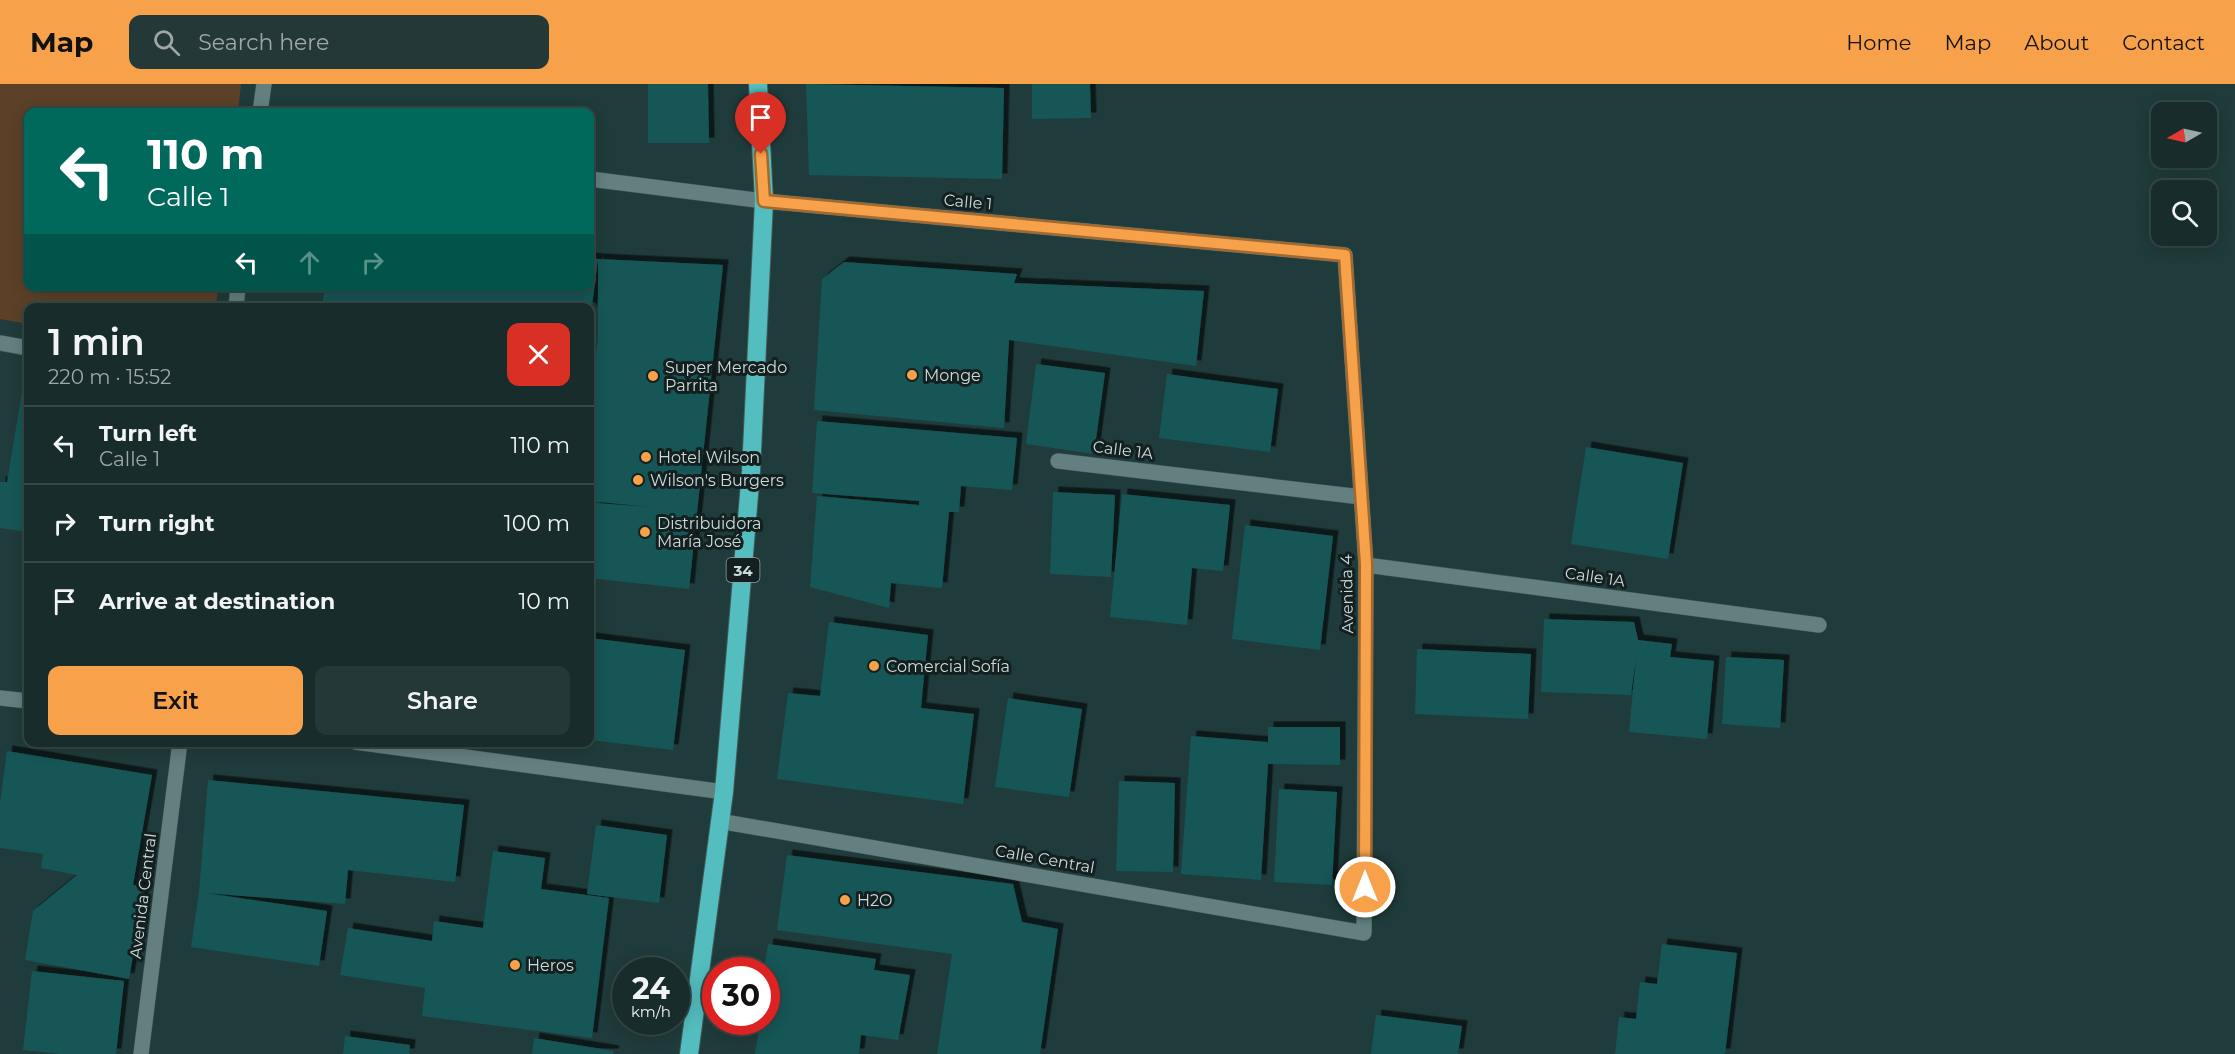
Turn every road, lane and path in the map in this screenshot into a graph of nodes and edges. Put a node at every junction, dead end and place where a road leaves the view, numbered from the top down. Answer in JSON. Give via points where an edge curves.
{"nodes":[{"id":1,"x":264,"y":84,"type":"edge"},
{"id":2,"x":758,"y":84,"type":"edge"},
{"id":3,"x":261,"y":108,"type":"edge"},
{"id":4,"x":594,"y":180,"type":"edge"},
{"id":5,"x":764,"y":201,"type":"junction"},
{"id":6,"x":1345,"y":255,"type":"joint"},
{"id":7,"x":0,"y":343,"type":"edge"},
{"id":8,"x":24,"y":347,"type":"edge"},
{"id":9,"x":1058,"y":461,"type":"dead end"},
{"id":10,"x":1361,"y":497,"type":"junction"},
{"id":11,"x":1366,"y":564,"type":"junction"},
{"id":12,"x":1819,"y":625,"type":"dead end"},
{"id":13,"x":0,"y":698,"type":"edge"},
{"id":14,"x":24,"y":701,"type":"edge"},
{"id":15,"x":179,"y":747,"type":"edge"},
{"id":16,"x":392,"y":747,"type":"edge"},
{"id":17,"x":724,"y":792,"type":"junction"},
{"id":18,"x":719,"y":821,"type":"junction"},
{"id":19,"x":1364,"y":933,"type":"joint"},
{"id":20,"x":141,"y":1054,"type":"edge"},
{"id":21,"x":689,"y":1054,"type":"edge"}],
"edges":[{"from":1,"to":3,"type":"street"},
{"from":2,"to":5,"type":"highway","number":"34"},
{"from":4,"to":5,"type":"street","name":"Calle 1"},
{"from":5,"to":6,"type":"street","name":"Calle 1"},
{"from":5,"to":17,"type":"highway","number":"34","via":[[751,471]]},
{"from":6,"to":10,"type":"street","name":"Avenida 4"},
{"from":7,"to":8,"type":"street"},
{"from":9,"to":10,"type":"street","name":"Calle 1A"},
{"from":10,"to":11,"type":"street","name":"Avenida 4"},
{"from":11,"to":12,"type":"street","name":"Calle 1A"},
{"from":11,"to":19,"type":"street","name":"Avenida 4"},
{"from":13,"to":14,"type":"street"},
{"from":15,"to":20,"type":"street","name":"Avenida Central"},
{"from":16,"to":17,"type":"street"},
{"from":17,"to":18,"type":"highway","number":"34"},
{"from":18,"to":19,"type":"street","name":"Calle Central"},
{"from":18,"to":21,"type":"highway","number":"34"}]}
